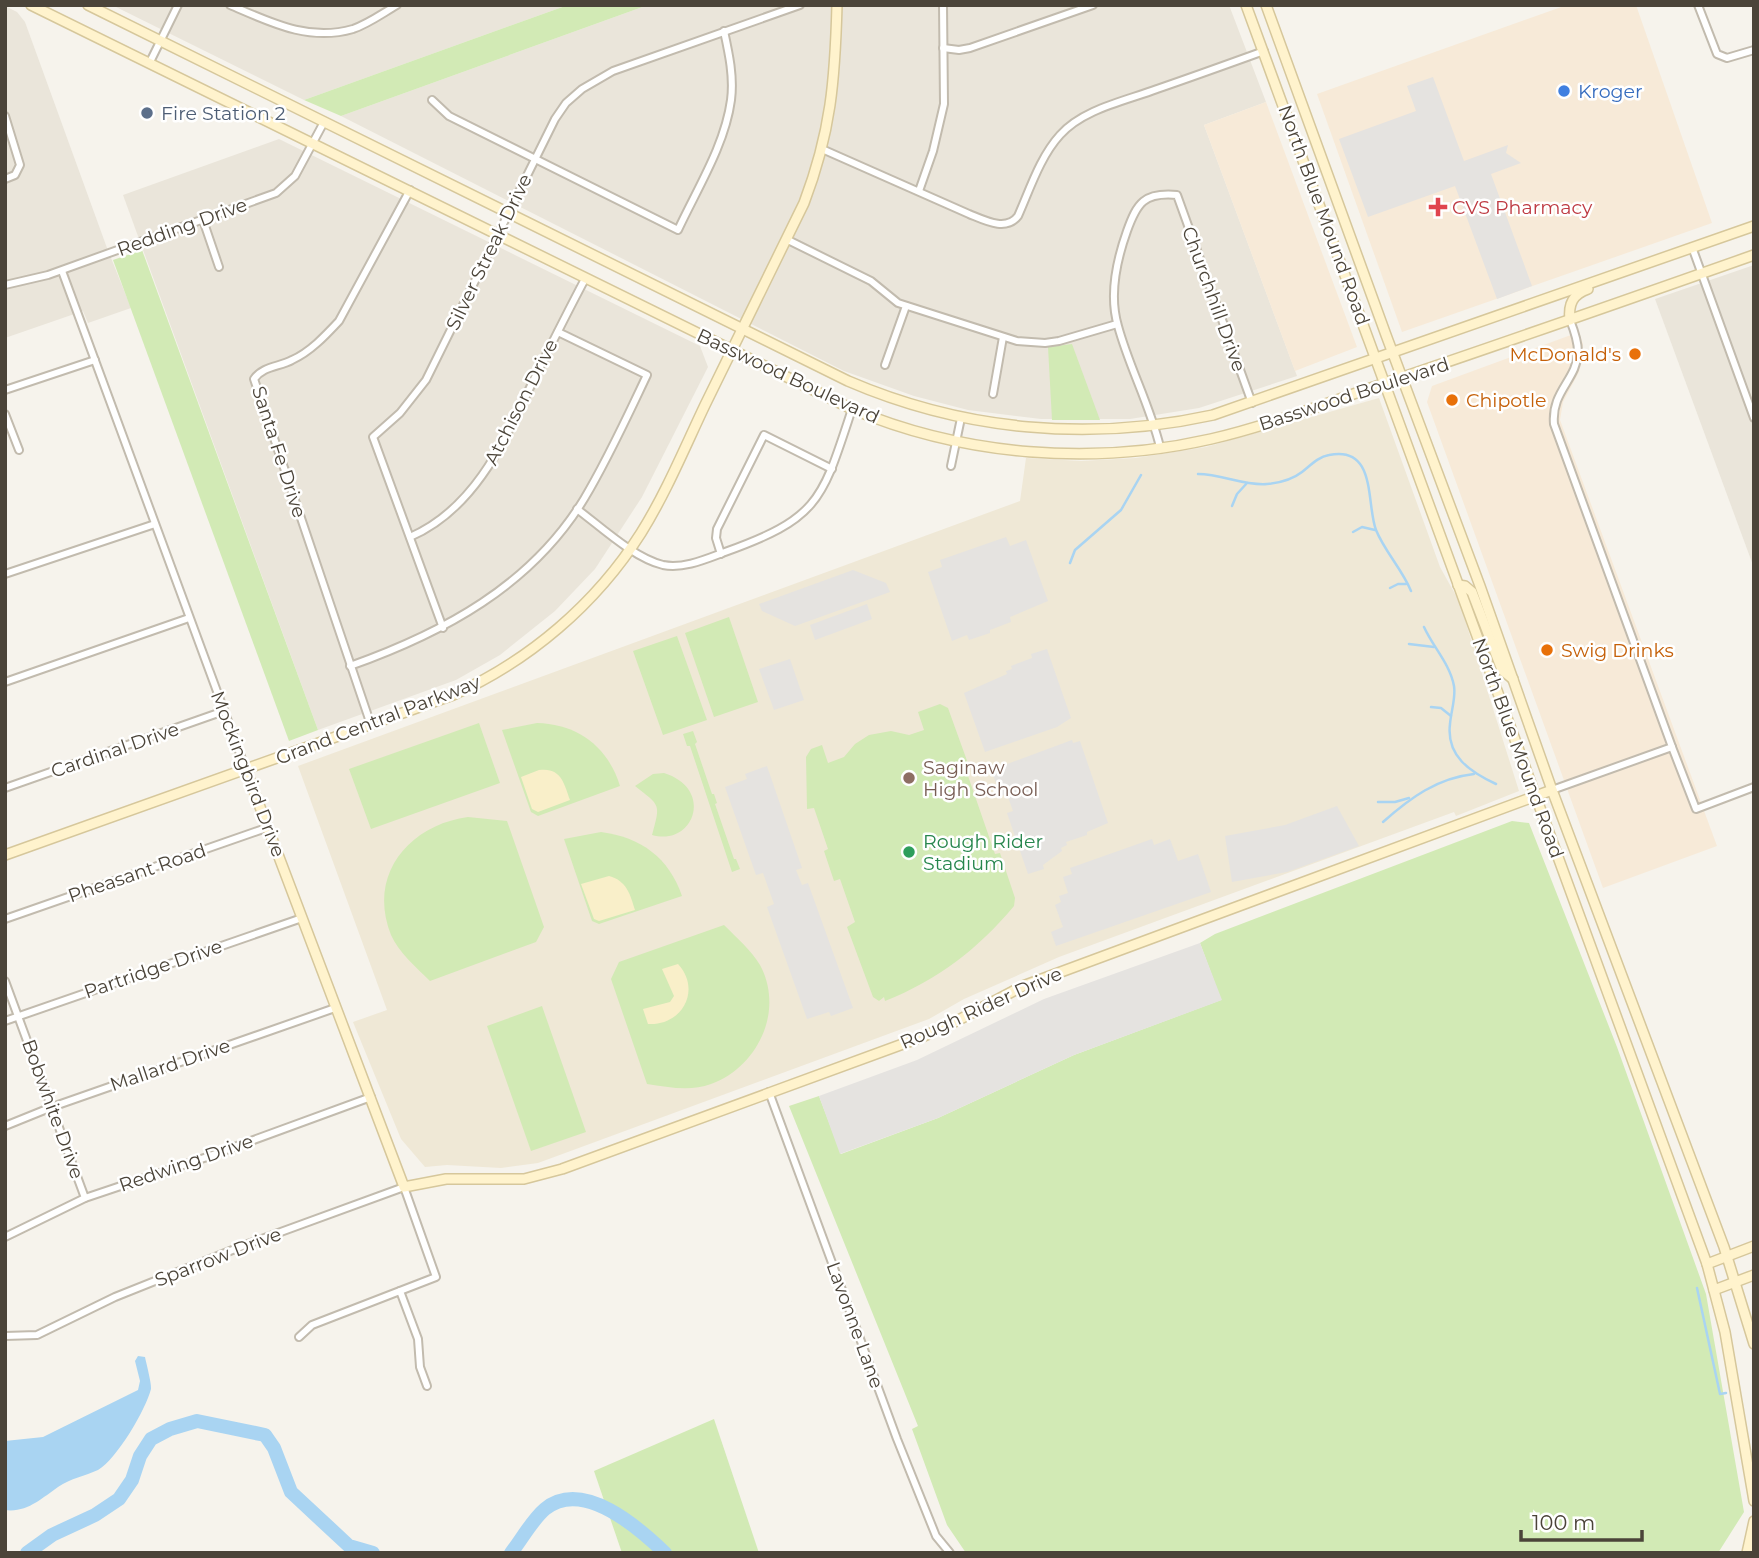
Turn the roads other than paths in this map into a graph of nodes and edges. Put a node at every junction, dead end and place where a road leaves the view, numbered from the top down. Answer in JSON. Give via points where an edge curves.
{"nodes":[{"id":1,"x":31,"y":5,"type":"edge"},
{"id":2,"x":88,"y":5,"type":"edge"},
{"id":3,"x":178,"y":5,"type":"edge"},
{"id":4,"x":230,"y":5,"type":"edge"},
{"id":5,"x":397,"y":5,"type":"edge"},
{"id":6,"x":800,"y":5,"type":"edge"},
{"id":7,"x":837,"y":5,"type":"edge"},
{"id":8,"x":943,"y":5,"type":"edge"},
{"id":9,"x":1093,"y":5,"type":"edge"},
{"id":10,"x":1246,"y":5,"type":"edge"},
{"id":11,"x":1266,"y":5,"type":"edge"},
{"id":12,"x":1698,"y":5,"type":"edge"},
{"id":13,"x":724,"y":31,"type":"junction"},
{"id":14,"x":161,"y":41,"type":"junction"},
{"id":15,"x":943,"y":48,"type":"junction"},
{"id":16,"x":1754,"y":50,"type":"edge"},
{"id":17,"x":1264,"y":51,"type":"junction"},
{"id":18,"x":150,"y":62,"type":"junction"},
{"id":19,"x":432,"y":100,"type":"dead end"},
{"id":20,"x":5,"y":116,"type":"edge"},
{"id":21,"x":324,"y":122,"type":"junction"},
{"id":22,"x":313,"y":143,"type":"junction"},
{"id":23,"x":822,"y":149,"type":"junction"},
{"id":24,"x":536,"y":159,"type":"junction"},
{"id":25,"x":5,"y":179,"type":"edge"},
{"id":26,"x":410,"y":190,"type":"junction"},
{"id":27,"x":919,"y":191,"type":"junction"},
{"id":28,"x":509,"y":213,"type":"junction"},
{"id":29,"x":203,"y":220,"type":"junction"},
{"id":30,"x":1754,"y":226,"type":"edge"},
{"id":31,"x":498,"y":235,"type":"junction"},
{"id":32,"x":786,"y":239,"type":"junction"},
{"id":33,"x":1692,"y":247,"type":"junction"},
{"id":34,"x":1754,"y":255,"type":"edge"},
{"id":35,"x":219,"y":267,"type":"dead end"},
{"id":36,"x":62,"y":271,"type":"junction"},
{"id":37,"x":1702,"y":274,"type":"junction"},
{"id":38,"x":585,"y":279,"type":"junction"},
{"id":39,"x":1600,"y":279,"type":"junction"},
{"id":40,"x":5,"y":285,"type":"edge"},
{"id":41,"x":906,"y":306,"type":"junction"},
{"id":42,"x":1570,"y":320,"type":"junction"},
{"id":43,"x":1117,"y":324,"type":"junction"},
{"id":44,"x":742,"y":330,"type":"junction"},
{"id":45,"x":558,"y":331,"type":"junction"},
{"id":46,"x":1003,"y":337,"type":"junction"},
{"id":47,"x":732,"y":350,"type":"junction"},
{"id":48,"x":1392,"y":352,"type":"junction"},
{"id":49,"x":1377,"y":358,"type":"junction"},
{"id":50,"x":95,"y":360,"type":"junction"},
{"id":51,"x":885,"y":365,"type":"dead end"},
{"id":52,"x":1402,"y":377,"type":"junction"},
{"id":53,"x":1386,"y":383,"type":"junction"},
{"id":54,"x":5,"y":390,"type":"edge"},
{"id":55,"x":993,"y":394,"type":"dead end"},
{"id":56,"x":1252,"y":403,"type":"junction"},
{"id":57,"x":852,"y":409,"type":"junction"},
{"id":58,"x":5,"y":414,"type":"edge"},
{"id":59,"x":961,"y":418,"type":"junction"},
{"id":60,"x":1754,"y":418,"type":"edge"},
{"id":61,"x":1155,"y":425,"type":"junction"},
{"id":62,"x":956,"y":441,"type":"junction"},
{"id":63,"x":1160,"y":447,"type":"junction"},
{"id":64,"x":19,"y":450,"type":"dead end"},
{"id":65,"x":951,"y":466,"type":"dead end"},
{"id":66,"x":832,"y":469,"type":"junction"},
{"id":67,"x":577,"y":509,"type":"junction"},
{"id":68,"x":155,"y":524,"type":"junction"},
{"id":69,"x":410,"y":537,"type":"junction"},
{"id":70,"x":631,"y":548,"type":"junction"},
{"id":71,"x":721,"y":554,"type":"junction"},
{"id":72,"x":5,"y":574,"type":"edge"},
{"id":73,"x":1458,"y":585,"type":"junction"},
{"id":74,"x":189,"y":618,"type":"junction"},
{"id":75,"x":443,"y":628,"type":"junction"},
{"id":76,"x":351,"y":666,"type":"junction"},
{"id":77,"x":1513,"y":680,"type":"junction"},
{"id":78,"x":5,"y":682,"type":"edge"},
{"id":79,"x":224,"y":711,"type":"junction"},
{"id":80,"x":371,"y":725,"type":"junction"},
{"id":81,"x":1672,"y":747,"type":"junction"},
{"id":82,"x":246,"y":770,"type":"junction"},
{"id":83,"x":1754,"y":787,"type":"edge"},
{"id":84,"x":5,"y":788,"type":"edge"},
{"id":85,"x":1552,"y":790,"type":"junction"},
{"id":86,"x":1535,"y":797,"type":"junction"},
{"id":87,"x":269,"y":827,"type":"junction"},
{"id":88,"x":5,"y":855,"type":"edge"},
{"id":89,"x":302,"y":918,"type":"junction"},
{"id":90,"x":5,"y":919,"type":"edge"},
{"id":91,"x":5,"y":981,"type":"edge"},
{"id":92,"x":335,"y":1008,"type":"junction"},
{"id":93,"x":19,"y":1016,"type":"junction"},
{"id":94,"x":5,"y":1021,"type":"edge"},
{"id":95,"x":769,"y":1092,"type":"junction"},
{"id":96,"x":371,"y":1097,"type":"junction"},
{"id":97,"x":52,"y":1107,"type":"junction"},
{"id":98,"x":5,"y":1126,"type":"edge"},
{"id":99,"x":404,"y":1187,"type":"junction"},
{"id":100,"x":85,"y":1198,"type":"junction"},
{"id":101,"x":5,"y":1237,"type":"edge"},
{"id":102,"x":1754,"y":1247,"type":"edge"},
{"id":103,"x":1727,"y":1256,"type":"junction"},
{"id":104,"x":1707,"y":1264,"type":"junction"},
{"id":105,"x":1754,"y":1275,"type":"edge"},
{"id":106,"x":1736,"y":1282,"type":"junction"},
{"id":107,"x":1714,"y":1290,"type":"junction"},
{"id":108,"x":400,"y":1291,"type":"junction"},
{"id":109,"x":5,"y":1336,"type":"edge"},
{"id":110,"x":299,"y":1337,"type":"dead end"},
{"id":111,"x":1754,"y":1344,"type":"edge"},
{"id":112,"x":427,"y":1386,"type":"dead end"},
{"id":113,"x":1754,"y":1501,"type":"edge"},
{"id":114,"x":1754,"y":1521,"type":"edge"},
{"id":115,"x":950,"y":1553,"type":"edge"},
{"id":116,"x":1747,"y":1553,"type":"edge"}],
"edges":[{"from":1,"to":18,"type":"main road","name":"Basswood Boulevard"},
{"from":2,"to":14,"type":"main road","name":"Basswood Boulevard"},
{"from":3,"to":14,"type":"street"},
{"from":4,"to":5,"type":"street","via":[[309,34],[353,29]]},
{"from":6,"to":13,"type":"street","name":"Silver Streak Drive"},
{"from":7,"to":23,"type":"main road","name":"Grand Central Parkway","via":[[832,98]]},
{"from":8,"to":15,"type":"street"},
{"from":9,"to":15,"type":"street","via":[[970,48]]},
{"from":10,"to":17,"type":"main road","name":"North Blue Mound Road"},
{"from":11,"to":48,"type":"main road","name":"North Blue Mound Road"},
{"from":12,"to":16,"type":"street","via":[[1714,50],[1722,57]]},
{"from":13,"to":24,"type":"street","name":"Silver Streak Drive","via":[[590,82],[560,111]]},
{"from":13,"to":24,"type":"street","via":[[732,76],[728,116],[678,230]]},
{"from":14,"to":18,"type":"street"},
{"from":14,"to":21,"type":"main road","name":"Basswood Boulevard"},
{"from":15,"to":27,"type":"street","via":[[944,104]]},
{"from":17,"to":27,"type":"street","via":[[1077,122],[1051,146],[1011,223],[990,222]]},
{"from":17,"to":49,"type":"main road","name":"North Blue Mound Road"},
{"from":18,"to":22,"type":"main road","name":"Basswood Boulevard"},
{"from":19,"to":24,"type":"street","via":[[449,116]]},
{"from":20,"to":25,"type":"street","via":[[19,156],[19,168]]},
{"from":21,"to":22,"type":"street","name":"Redding Drive"},
{"from":21,"to":28,"type":"main road","name":"Basswood Boulevard"},
{"from":22,"to":26,"type":"main road","name":"Basswood Boulevard"},
{"from":22,"to":29,"type":"street","name":"Redding Drive","via":[[295,176],[282,189]]},
{"from":23,"to":27,"type":"street"},
{"from":23,"to":32,"type":"main road","name":"Grand Central Parkway"},
{"from":24,"to":28,"type":"street","name":"Silver Streak Drive"},
{"from":26,"to":31,"type":"main road","name":"Basswood Boulevard"},
{"from":26,"to":76,"type":"street","name":"Santa Fe Drive","via":[[339,321],[293,360],[259,372],[254,379]]},
{"from":28,"to":31,"type":"street","name":"Silver Streak Drive"},
{"from":28,"to":44,"type":"main road","name":"Basswood Boulevard"},
{"from":29,"to":35,"type":"street"},
{"from":29,"to":36,"type":"street","name":"Redding Drive"},
{"from":30,"to":33,"type":"main road","name":"Basswood Boulevard"},
{"from":31,"to":38,"type":"main road","name":"Basswood Boulevard"},
{"from":31,"to":69,"type":"street","name":"Silver Streak Drive","via":[[426,380],[373,437]]},
{"from":32,"to":41,"type":"street","via":[[871,281]]},
{"from":32,"to":44,"type":"main road","name":"Grand Central Parkway"},
{"from":33,"to":37,"type":"street"},
{"from":33,"to":39,"type":"main road","name":"Basswood Boulevard"},
{"from":34,"to":37,"type":"main road","name":"Basswood Boulevard"},
{"from":36,"to":40,"type":"street","name":"Redding Drive"},
{"from":36,"to":50,"type":"street","name":"Mockingbird Drive"},
{"from":37,"to":42,"type":"main road","name":"Basswood Boulevard"},
{"from":37,"to":60,"type":"street"},
{"from":38,"to":45,"type":"street","name":"Atchison Drive"},
{"from":38,"to":47,"type":"main road","name":"Basswood Boulevard"},
{"from":39,"to":42,"type":"main road","via":[[1573,298]]},
{"from":39,"to":48,"type":"main road","name":"Basswood Boulevard"},
{"from":41,"to":46,"type":"street"},
{"from":41,"to":51,"type":"street"},
{"from":42,"to":52,"type":"main road","name":"Basswood Boulevard"},
{"from":42,"to":81,"type":"street","via":[[1578,355],[1556,401],[1554,424]]},
{"from":43,"to":46,"type":"street","via":[[1045,343]]},
{"from":43,"to":56,"type":"street","name":"Churchhill Drive","via":[[1119,255],[1134,210],[1146,199],[1177,195]]},
{"from":43,"to":61,"type":"street"},
{"from":44,"to":47,"type":"main road","name":"Grand Central Parkway"},
{"from":44,"to":59,"type":"main road","name":"Basswood Boulevard","via":[[872,391]]},
{"from":45,"to":67,"type":"street","via":[[647,375]]},
{"from":45,"to":69,"type":"street","name":"Atchison Drive","via":[[483,474],[452,509]]},
{"from":46,"to":55,"type":"street"},
{"from":47,"to":57,"type":"main road","name":"Basswood Boulevard"},
{"from":47,"to":70,"type":"main road","name":"Grand Central Parkway"},
{"from":48,"to":49,"type":"main road","name":"Basswood Boulevard"},
{"from":48,"to":52,"type":"main road","name":"North Blue Mound Road"},
{"from":49,"to":53,"type":"main road","name":"North Blue Mound Road"},
{"from":49,"to":56,"type":"main road","name":"Basswood Boulevard"},
{"from":50,"to":54,"type":"street"},
{"from":50,"to":68,"type":"street","name":"Mockingbird Drive"},
{"from":52,"to":53,"type":"main road","name":"Basswood Boulevard"},
{"from":52,"to":77,"type":"main road","name":"North Blue Mound Road"},
{"from":53,"to":63,"type":"main road","name":"Basswood Boulevard","via":[[1254,427]]},
{"from":53,"to":73,"type":"main road","name":"North Blue Mound Road"},
{"from":56,"to":61,"type":"main road","name":"Basswood Boulevard"},
{"from":57,"to":62,"type":"main road","name":"Basswood Boulevard"},
{"from":57,"to":66,"type":"street"},
{"from":58,"to":64,"type":"street"},
{"from":59,"to":61,"type":"main road","name":"Basswood Boulevard","via":[[1050,430]]},
{"from":59,"to":62,"type":"street"},
{"from":61,"to":63,"type":"street"},
{"from":62,"to":63,"type":"main road","name":"Basswood Boulevard","via":[[1056,453]]},
{"from":62,"to":65,"type":"street"},
{"from":66,"to":71,"type":"street","via":[[816,499],[792,523]]},
{"from":66,"to":71,"type":"street","via":[[764,435],[717,529]]},
{"from":67,"to":70,"type":"street"},
{"from":67,"to":75,"type":"street","via":[[524,571]]},
{"from":68,"to":72,"type":"street"},
{"from":68,"to":74,"type":"street","name":"Mockingbird Drive"},
{"from":69,"to":75,"type":"street","name":"Silver Streak Drive"},
{"from":70,"to":71,"type":"street","via":[[656,563],[673,566]]},
{"from":70,"to":80,"type":"main road","name":"Grand Central Parkway","via":[[575,613],[509,665],[453,695]]},
{"from":73,"to":77,"type":"main road","via":[[1472,592],[1502,670]]},
{"from":73,"to":86,"type":"main road","name":"North Blue Mound Road"},
{"from":74,"to":78,"type":"street"},
{"from":74,"to":79,"type":"street","name":"Mockingbird Drive"},
{"from":75,"to":76,"type":"street"},
{"from":76,"to":80,"type":"street","name":"Santa Fe Drive"},
{"from":77,"to":85,"type":"main road","name":"North Blue Mound Road"},
{"from":79,"to":82,"type":"street","name":"Mockingbird Drive"},
{"from":79,"to":84,"type":"street","name":"Cardinal Drive"},
{"from":80,"to":82,"type":"main road","name":"Grand Central Parkway"},
{"from":81,"to":83,"type":"street","via":[[1696,809]]},
{"from":81,"to":85,"type":"street"},
{"from":82,"to":87,"type":"main road","name":"Mockingbird Drive"},
{"from":82,"to":88,"type":"main road","name":"Grand Central Parkway"},
{"from":85,"to":86,"type":"main road","name":"Rough Rider Drive"},
{"from":85,"to":103,"type":"main road","name":"North Blue Mound Road"},
{"from":86,"to":95,"type":"main road","name":"Rough Rider Drive","via":[[1023,986],[922,1037]]},
{"from":86,"to":104,"type":"main road","name":"North Blue Mound Road"},
{"from":87,"to":89,"type":"main road","name":"Mockingbird Drive"},
{"from":87,"to":90,"type":"street","name":"Pheasant Road"},
{"from":89,"to":92,"type":"main road","name":"Mockingbird Drive"},
{"from":89,"to":93,"type":"street","name":"Partridge Drive"},
{"from":91,"to":93,"type":"street","name":"Bobwhite Drive"},
{"from":92,"to":96,"type":"main road","name":"Mockingbird Drive"},
{"from":92,"to":97,"type":"street","name":"Mallard Drive"},
{"from":93,"to":94,"type":"street","name":"Partridge Drive"},
{"from":93,"to":97,"type":"street","name":"Bobwhite Drive"},
{"from":95,"to":99,"type":"main road","name":"Rough Rider Drive","via":[[536,1177],[446,1179]]},
{"from":95,"to":115,"type":"street","name":"Lavonne Lane","via":[[902,1451],[936,1536]]},
{"from":96,"to":99,"type":"main road","name":"Mockingbird Drive"},
{"from":96,"to":100,"type":"street","name":"Redwing Drive"},
{"from":97,"to":98,"type":"street","name":"Mallard Drive"},
{"from":97,"to":100,"type":"street","name":"Bobwhite Drive"},
{"from":99,"to":108,"type":"street","name":"Mockingbird Drive","via":[[436,1277]]},
{"from":99,"to":109,"type":"street","name":"Sparrow Drive","via":[[128,1292],[37,1335]]},
{"from":100,"to":101,"type":"street","name":"Redwing Drive"},
{"from":102,"to":103,"type":"main road"},
{"from":103,"to":104,"type":"main road"},
{"from":103,"to":106,"type":"main road","name":"North Blue Mound Road"},
{"from":104,"to":107,"type":"main road","name":"North Blue Mound Road"},
{"from":105,"to":106,"type":"main road"},
{"from":106,"to":107,"type":"main road"},
{"from":106,"to":111,"type":"main road","name":"North Blue Mound Road"},
{"from":107,"to":113,"type":"main road","name":"North Blue Mound Road"},
{"from":108,"to":110,"type":"street","via":[[312,1325]]},
{"from":108,"to":112,"type":"street","via":[[418,1339]]},
{"from":114,"to":116,"type":"main road"}]}
